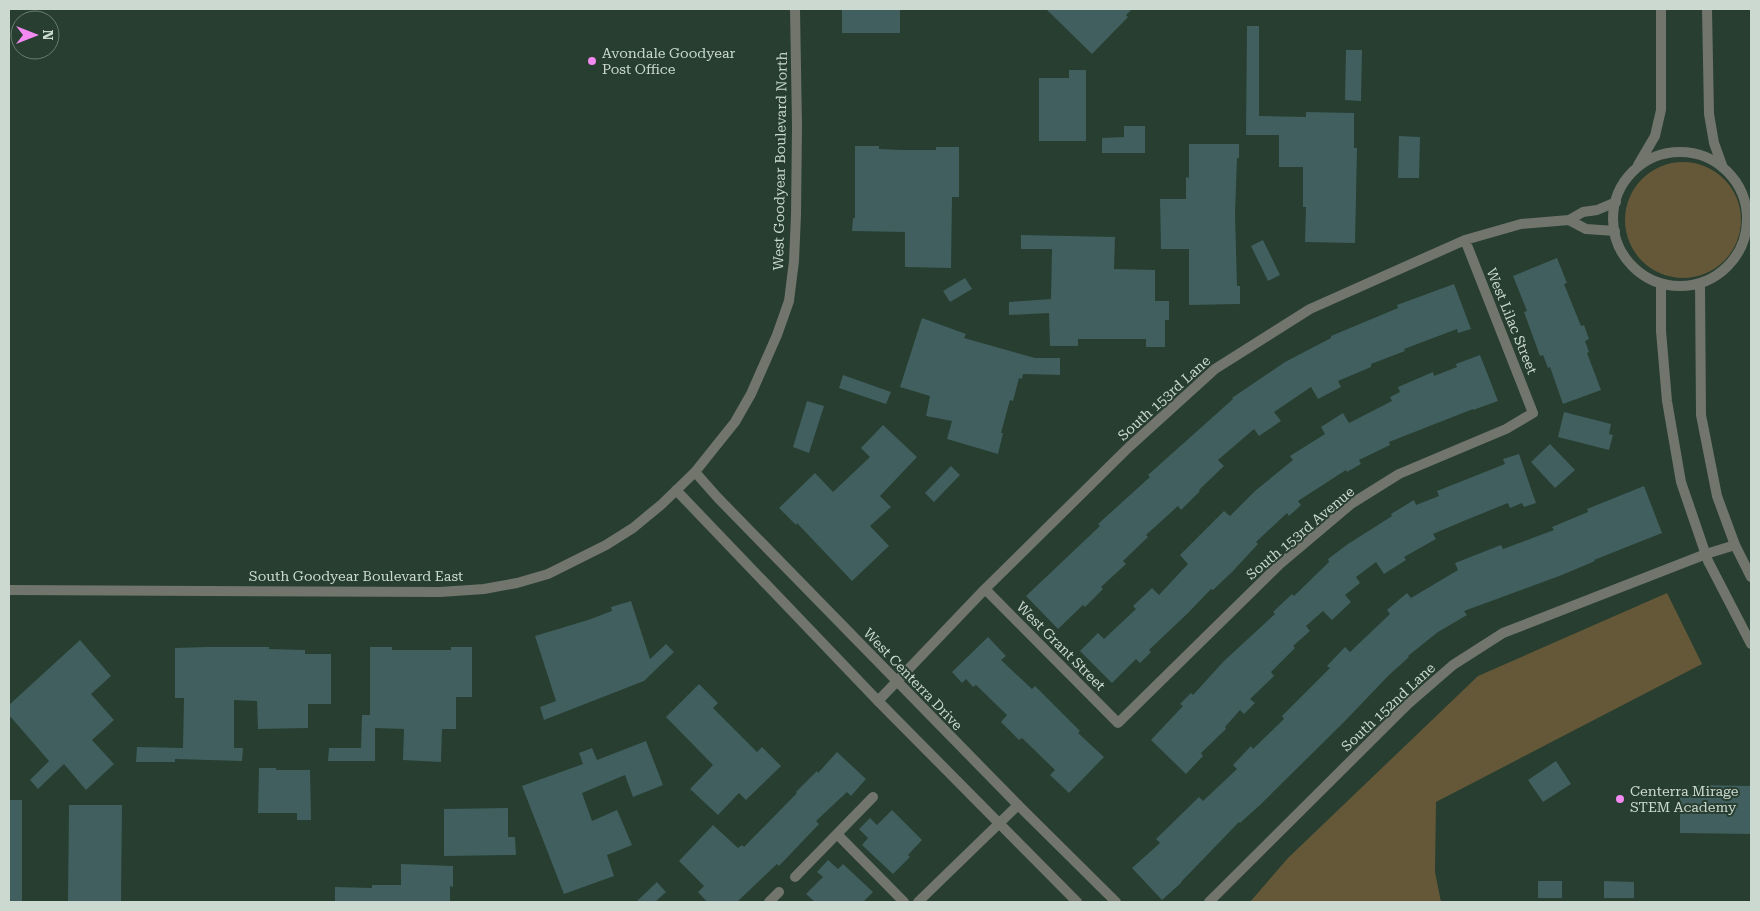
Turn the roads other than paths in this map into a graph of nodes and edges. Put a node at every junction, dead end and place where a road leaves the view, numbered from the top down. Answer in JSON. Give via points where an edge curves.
{"nodes":[{"id":1,"x":795,"y":9,"type":"edge"},
{"id":2,"x":1661,"y":9,"type":"edge"},
{"id":3,"x":1707,"y":9,"type":"edge"},
{"id":4,"x":1723,"y":168,"type":"junction"},
{"id":5,"x":1632,"y":173,"type":"junction"},
{"id":6,"x":1616,"y":202,"type":"junction"},
{"id":7,"x":1749,"y":219,"type":"edge"},
{"id":8,"x":1569,"y":220,"type":"junction"},
{"id":9,"x":1615,"y":231,"type":"junction"},
{"id":10,"x":1465,"y":240,"type":"junction"},
{"id":11,"x":1661,"y":284,"type":"junction"},
{"id":12,"x":1700,"y":284,"type":"junction"},
{"id":13,"x":1534,"y":413,"type":"joint"},
{"id":14,"x":695,"y":472,"type":"junction"},
{"id":15,"x":676,"y":490,"type":"junction"},
{"id":16,"x":1735,"y":545,"type":"junction"},
{"id":17,"x":1706,"y":554,"type":"junction"},
{"id":18,"x":1751,"y":577,"type":"edge"},
{"id":19,"x":985,"y":589,"type":"junction"},
{"id":20,"x":9,"y":590,"type":"edge"},
{"id":21,"x":1751,"y":644,"type":"edge"},
{"id":22,"x":897,"y":682,"type":"junction"},
{"id":23,"x":878,"y":701,"type":"junction"},
{"id":24,"x":1118,"y":723,"type":"joint"},
{"id":25,"x":873,"y":798,"type":"dead end"},
{"id":26,"x":1018,"y":805,"type":"junction"},
{"id":27,"x":1000,"y":824,"type":"junction"},
{"id":28,"x":837,"y":834,"type":"junction"},
{"id":29,"x":795,"y":877,"type":"dead end"},
{"id":30,"x":779,"y":892,"type":"dead end"},
{"id":31,"x":769,"y":902,"type":"edge"},
{"id":32,"x":904,"y":902,"type":"edge"},
{"id":33,"x":918,"y":902,"type":"edge"},
{"id":34,"x":1077,"y":902,"type":"edge"},
{"id":35,"x":1116,"y":902,"type":"edge"},
{"id":36,"x":1209,"y":902,"type":"edge"}],
"edges":[{"from":1,"to":14,"type":"street","name":"West Goodyear Boulevard North","via":[[796,215],[789,301],[751,394],[735,422]]},
{"from":2,"to":5,"type":"street","via":[[1661,110],[1655,136]]},
{"from":3,"to":4,"type":"street","via":[[1710,114],[1714,143]]},
{"from":4,"to":5,"type":"street","via":[[1706,157],[1686,152],[1666,154],[1648,161]]},
{"from":4,"to":7,"type":"street","via":[[1736,182]]},
{"from":5,"to":6,"type":"street"},
{"from":6,"to":8,"type":"street","name":"South 153rd Lane"},
{"from":6,"to":9,"type":"street"},
{"from":7,"to":12,"type":"street","via":[[1744,240],[1734,259],[1719,274]]},
{"from":8,"to":9,"type":"street","name":"South 153rd Lane","via":[[1586,229]]},
{"from":8,"to":10,"type":"street","name":"South 153rd Lane","via":[[1521,224]]},
{"from":9,"to":11,"type":"street","via":[[1627,260],[1642,275]]},
{"from":10,"to":13,"type":"street","name":"West Lilac Street"},
{"from":10,"to":19,"type":"street","name":"South 153rd Lane","via":[[1310,309],[1214,369],[1129,447]]},
{"from":11,"to":12,"type":"street","via":[[1681,287]]},
{"from":11,"to":17,"type":"street","via":[[1667,401],[1681,482]]},
{"from":12,"to":16,"type":"street","via":[[1701,415],[1717,496]]},
{"from":13,"to":24,"type":"street","name":"South 153rd Avenue","via":[[1506,429],[1399,474],[1351,504],[1280,564]]},
{"from":14,"to":15,"type":"street","name":"West Goodyear Boulevard North"},
{"from":14,"to":22,"type":"street","name":"West Centerra Drive"},
{"from":15,"to":20,"type":"street","name":"South Goodyear Boulevard East","via":[[633,528],[606,545],[548,574],[484,589],[440,592]]},
{"from":15,"to":23,"type":"street"},
{"from":16,"to":17,"type":"street","name":"South 152nd Lane"},
{"from":16,"to":18,"type":"street"},
{"from":17,"to":21,"type":"street"},
{"from":17,"to":36,"type":"street","name":"South 152nd Lane","via":[[1503,633],[1453,665],[1408,704]]},
{"from":19,"to":22,"type":"street","name":"South 153rd Lane"},
{"from":19,"to":24,"type":"street","name":"West Grant Street"},
{"from":22,"to":23,"type":"street","name":"South 153rd Lane"},
{"from":22,"to":26,"type":"street","name":"West Centerra Drive"},
{"from":23,"to":27,"type":"street"},
{"from":25,"to":28,"type":"street"},
{"from":26,"to":27,"type":"street"},
{"from":26,"to":35,"type":"street","name":"West Centerra Drive"},
{"from":27,"to":33,"type":"street"},
{"from":27,"to":34,"type":"street"},
{"from":28,"to":29,"type":"street"},
{"from":28,"to":32,"type":"street"},
{"from":30,"to":31,"type":"street"}]}
